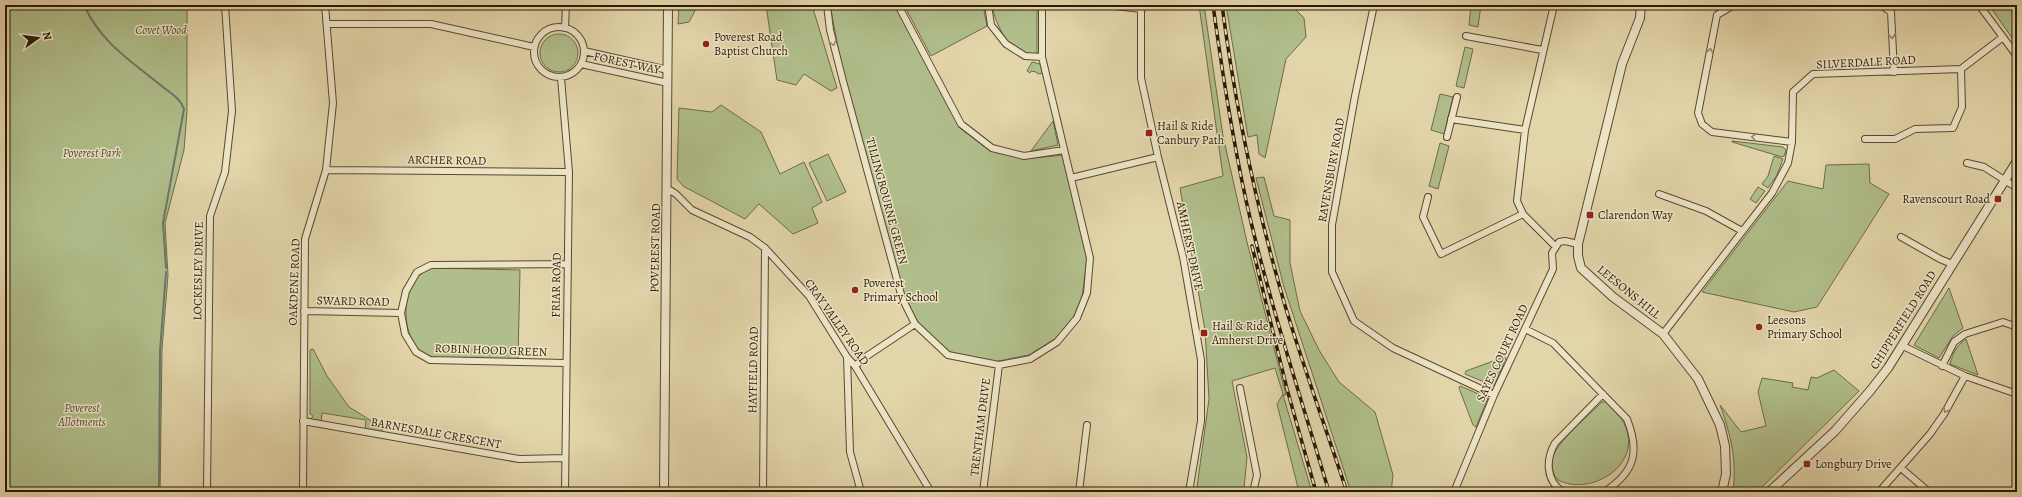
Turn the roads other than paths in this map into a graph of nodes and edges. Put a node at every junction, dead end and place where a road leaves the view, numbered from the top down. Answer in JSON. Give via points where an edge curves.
{"nodes":[{"id":1,"x":225,"y":5,"type":"edge"},
{"id":2,"x":325,"y":5,"type":"edge"},
{"id":3,"x":566,"y":5,"type":"edge"},
{"id":4,"x":668,"y":5,"type":"edge"},
{"id":5,"x":827,"y":5,"type":"edge"},
{"id":6,"x":898,"y":5,"type":"edge"},
{"id":7,"x":988,"y":5,"type":"edge"},
{"id":8,"x":1042,"y":5,"type":"edge"},
{"id":9,"x":1105,"y":5,"type":"edge"},
{"id":10,"x":1374,"y":5,"type":"edge"},
{"id":11,"x":1554,"y":5,"type":"edge"},
{"id":12,"x":1641,"y":5,"type":"edge"},
{"id":13,"x":1734,"y":5,"type":"edge"},
{"id":14,"x":1881,"y":5,"type":"edge"},
{"id":15,"x":1979,"y":5,"type":"edge"},
{"id":16,"x":1141,"y":7,"type":"edge"},
{"id":17,"x":326,"y":24,"type":"junction"},
{"id":18,"x":565,"y":28,"type":"junction"},
{"id":19,"x":1466,"y":36,"type":"dead end"},
{"id":20,"x":2003,"y":37,"type":"junction"},
{"id":21,"x":534,"y":47,"type":"junction"},
{"id":22,"x":1542,"y":50,"type":"junction"},
{"id":23,"x":584,"y":51,"type":"junction"},
{"id":24,"x":1042,"y":56,"type":"junction"},
{"id":25,"x":2017,"y":56,"type":"edge"},
{"id":26,"x":581,"y":64,"type":"junction"},
{"id":27,"x":1961,"y":69,"type":"junction"},
{"id":28,"x":668,"y":70,"type":"junction"},
{"id":29,"x":1894,"y":72,"type":"junction"},
{"id":30,"x":561,"y":78,"type":"junction"},
{"id":31,"x":668,"y":83,"type":"junction"},
{"id":32,"x":1457,"y":97,"type":"dead end"},
{"id":33,"x":1451,"y":119,"type":"junction"},
{"id":34,"x":1525,"y":130,"type":"junction"},
{"id":35,"x":1447,"y":137,"type":"dead end"},
{"id":36,"x":1865,"y":139,"type":"dead end"},
{"id":37,"x":1792,"y":142,"type":"junction"},
{"id":38,"x":1064,"y":150,"type":"junction"},
{"id":39,"x":1158,"y":157,"type":"junction"},
{"id":40,"x":2017,"y":161,"type":"edge"},
{"id":41,"x":1967,"y":163,"type":"dead end"},
{"id":42,"x":326,"y":170,"type":"junction"},
{"id":43,"x":569,"y":172,"type":"junction"},
{"id":44,"x":1071,"y":178,"type":"junction"},
{"id":45,"x":2005,"y":180,"type":"junction"},
{"id":46,"x":2017,"y":188,"type":"edge"},
{"id":47,"x":668,"y":189,"type":"junction"},
{"id":48,"x":1659,"y":194,"type":"dead end"},
{"id":49,"x":1428,"y":197,"type":"dead end"},
{"id":50,"x":1523,"y":214,"type":"junction"},
{"id":51,"x":1742,"y":231,"type":"junction"},
{"id":52,"x":1901,"y":237,"type":"dead end"},
{"id":53,"x":1578,"y":244,"type":"junction"},
{"id":54,"x":1555,"y":246,"type":"junction"},
{"id":55,"x":765,"y":248,"type":"junction"},
{"id":56,"x":568,"y":264,"type":"junction"},
{"id":57,"x":1952,"y":264,"type":"junction"},
{"id":58,"x":304,"y":311,"type":"junction"},
{"id":59,"x":401,"y":313,"type":"junction"},
{"id":60,"x":915,"y":324,"type":"junction"},
{"id":61,"x":2017,"y":327,"type":"edge"},
{"id":62,"x":1525,"y":329,"type":"junction"},
{"id":63,"x":1663,"y":334,"type":"junction"},
{"id":64,"x":1903,"y":346,"type":"junction"},
{"id":65,"x":848,"y":357,"type":"junction"},
{"id":66,"x":566,"y":363,"type":"junction"},
{"id":67,"x":999,"y":365,"type":"junction"},
{"id":68,"x":855,"y":366,"type":"junction"},
{"id":69,"x":1942,"y":366,"type":"junction"},
{"id":70,"x":1965,"y":376,"type":"junction"},
{"id":71,"x":1240,"y":388,"type":"dead end"},
{"id":72,"x":1603,"y":394,"type":"junction"},
{"id":73,"x":2017,"y":394,"type":"edge"},
{"id":74,"x":1494,"y":395,"type":"junction"},
{"id":75,"x":303,"y":422,"type":"junction"},
{"id":76,"x":1087,"y":425,"type":"dead end"},
{"id":77,"x":565,"y":458,"type":"junction"},
{"id":78,"x":1901,"y":468,"type":"junction"},
{"id":79,"x":207,"y":492,"type":"edge"},
{"id":80,"x":303,"y":492,"type":"edge"},
{"id":81,"x":565,"y":492,"type":"edge"},
{"id":82,"x":664,"y":492,"type":"edge"},
{"id":83,"x":763,"y":492,"type":"edge"},
{"id":84,"x":861,"y":492,"type":"edge"},
{"id":85,"x":931,"y":492,"type":"edge"},
{"id":86,"x":983,"y":492,"type":"edge"},
{"id":87,"x":1079,"y":492,"type":"edge"},
{"id":88,"x":1188,"y":492,"type":"edge"},
{"id":89,"x":1251,"y":492,"type":"edge"},
{"id":90,"x":1454,"y":492,"type":"edge"},
{"id":91,"x":1563,"y":492,"type":"edge"},
{"id":92,"x":1604,"y":492,"type":"edge"},
{"id":93,"x":1722,"y":492,"type":"edge"},
{"id":94,"x":1769,"y":492,"type":"edge"},
{"id":95,"x":1879,"y":492,"type":"edge"},
{"id":96,"x":1929,"y":492,"type":"edge"}],
"edges":[{"from":1,"to":79,"type":"street","name":"LOCKESLEY DRIVE","via":[[232,111],[225,172],[210,216]]},
{"from":2,"to":17,"type":"street","name":"OAKDENE ROAD"},
{"from":3,"to":18,"type":"street"},
{"from":4,"to":28,"type":"street","name":"POVEREST ROAD"},
{"from":5,"to":60,"type":"street","name":"TILLINGBOURNE GREEN","one_way":true,"via":[[830,30],[843,81],[900,291]]},
{"from":6,"to":38,"type":"street","via":[[961,124],[992,148],[1024,156]]},
{"from":7,"to":24,"type":"street","via":[[991,25],[1006,44],[1025,56]]},
{"from":8,"to":24,"type":"street","name":"TILLINGBOURNE GREEN"},
{"from":9,"to":16,"type":"street"},
{"from":10,"to":74,"type":"street","name":"RAVENSBURY ROAD","via":[[1332,225],[1332,272],[1354,321],[1393,348]]},
{"from":11,"to":22,"type":"street"},
{"from":12,"to":53,"type":"street","name":"LEESONS HILL","via":[[1640,18],[1622,64]]},
{"from":37,"to":13,"type":"street","one_way":true,"via":[[1712,132],[1702,124],[1698,114],[1717,15]]},
{"from":14,"to":29,"type":"street","one_way":true,"via":[[1891,12]]},
{"from":15,"to":20,"type":"street"},
{"from":16,"to":39,"type":"street","name":"AMHERST DRIVE","via":[[1141,78]]},
{"from":17,"to":21,"type":"street","via":[[431,24]]},
{"from":17,"to":42,"type":"street","name":"OAKDENE ROAD","via":[[333,103]]},
{"from":18,"to":21,"type":"street","via":[[557,27],[546,31],[537,39]]},
{"from":18,"to":23,"type":"street","name":"FOREST WAY","via":[[578,36]]},
{"from":19,"to":22,"type":"street"},
{"from":20,"to":25,"type":"street"},
{"from":20,"to":27,"type":"street"},
{"from":21,"to":30,"type":"street","via":[[533,55],[539,69],[553,78]]},
{"from":22,"to":34,"type":"street"},
{"from":23,"to":26,"type":"street","name":"FOREST WAY"},
{"from":23,"to":28,"type":"street","name":"FOREST WAY"},
{"from":24,"to":38,"type":"street","name":"TILLINGBOURNE GREEN"},
{"from":26,"to":30,"type":"street","name":"FOREST WAY","via":[[569,76]]},
{"from":26,"to":31,"type":"street","name":"FOREST WAY"},
{"from":27,"to":29,"type":"street","name":"SILVERDALE ROAD"},
{"from":27,"to":36,"type":"street","via":[[1962,107],[1952,128],[1915,129],[1895,139]]},
{"from":28,"to":31,"type":"street","name":"POVEREST ROAD"},
{"from":29,"to":37,"type":"street","name":"SILVERDALE ROAD","via":[[1813,74],[1793,92]]},
{"from":30,"to":43,"type":"street","name":"FRIAR ROAD"},
{"from":31,"to":47,"type":"street","name":"POVEREST ROAD"},
{"from":32,"to":33,"type":"street"},
{"from":33,"to":34,"type":"street"},
{"from":33,"to":35,"type":"street"},
{"from":34,"to":50,"type":"street","via":[[1517,201]]},
{"from":37,"to":51,"type":"street","name":"SILVERDALE ROAD","via":[[1788,163],[1772,193]]},
{"from":38,"to":44,"type":"street","name":"TILLINGBOURNE GREEN"},
{"from":39,"to":44,"type":"street"},
{"from":39,"to":88,"type":"street","name":"AMHERST DRIVE","via":[[1183,257],[1201,360],[1201,421]]},
{"from":40,"to":45,"type":"street","name":"CHIPPERFIELD ROAD"},
{"from":41,"to":45,"type":"street","via":[[1984,167]]},
{"from":42,"to":43,"type":"street","name":"ARCHER ROAD"},
{"from":42,"to":58,"type":"street","name":"OAKDENE ROAD","via":[[305,239]]},
{"from":43,"to":56,"type":"street","name":"FRIAR ROAD"},
{"from":44,"to":67,"type":"street","name":"TILLINGBOURNE GREEN","via":[[1090,258],[1088,293],[1077,318],[1057,342],[1030,359]]},
{"from":45,"to":46,"type":"street"},
{"from":45,"to":57,"type":"street","name":"CHIPPERFIELD ROAD"},
{"from":47,"to":55,"type":"street","name":"CRAY VALLEY ROAD","via":[[692,210],[750,237]]},
{"from":47,"to":82,"type":"street","name":"POVEREST ROAD"},
{"from":48,"to":51,"type":"street","via":[[1706,210]]},
{"from":49,"to":50,"type":"street","via":[[1423,217],[1441,254]]},
{"from":50,"to":54,"type":"street"},
{"from":51,"to":63,"type":"street","name":"SILVERDALE ROAD"},
{"from":52,"to":57,"type":"street"},
{"from":53,"to":54,"type":"street","via":[[1565,241]]},
{"from":53,"to":63,"type":"street","name":"LEESONS HILL","via":[[1581,268],[1613,297]]},
{"from":54,"to":62,"type":"street","name":"SAYES COURT ROAD","via":[[1552,253],[1553,269]]},
{"from":55,"to":65,"type":"street","name":"CRAY VALLEY ROAD","via":[[809,296]]},
{"from":55,"to":83,"type":"street","name":"HAYFIELD ROAD"},
{"from":56,"to":59,"type":"street","name":"ROBIN HOOD GREEN","via":[[432,265],[416,272],[406,291]]},
{"from":56,"to":66,"type":"street","name":"FRIAR ROAD"},
{"from":57,"to":64,"type":"street","name":"CHIPPERFIELD ROAD"},
{"from":58,"to":59,"type":"street","name":"SWARD ROAD"},
{"from":58,"to":75,"type":"street","name":"OAKDENE ROAD"},
{"from":59,"to":66,"type":"street","name":"ROBIN HOOD GREEN","via":[[406,334],[416,352],[430,360]]},
{"from":60,"to":67,"type":"street","name":"TILLINGBOURNE GREEN","via":[[948,355]]},
{"from":60,"to":68,"type":"street"},
{"from":61,"to":69,"type":"street","via":[[2003,322],[1965,334],[1954,342]]},
{"from":62,"to":72,"type":"street","via":[[1552,342]]},
{"from":62,"to":74,"type":"street","name":"SAYES COURT ROAD"},
{"from":63,"to":93,"type":"street","name":"LEESONS HILL","via":[[1698,379],[1720,424],[1725,446],[1726,474]]},
{"from":64,"to":69,"type":"street"},
{"from":64,"to":94,"type":"street","name":"CHIPPERFIELD ROAD","via":[[1870,391],[1835,431]]},
{"from":65,"to":68,"type":"street","name":"CRAY VALLEY ROAD"},
{"from":65,"to":84,"type":"street","via":[[850,452]]},
{"from":66,"to":77,"type":"street","name":"FRIAR ROAD"},
{"from":67,"to":86,"type":"street","name":"TRENTHAM DRIVE"},
{"from":68,"to":85,"type":"street","name":"CRAY VALLEY ROAD"},
{"from":69,"to":70,"type":"street"},
{"from":70,"to":73,"type":"street"},
{"from":70,"to":78,"type":"street","one_way":true,"via":[[1944,414]]},
{"from":71,"to":89,"type":"street","via":[[1257,475]]},
{"from":72,"to":91,"type":"street","via":[[1555,443],[1550,453],[1547,464],[1551,478]]},
{"from":72,"to":92,"type":"street","via":[[1627,419],[1633,434],[1635,451],[1628,469],[1617,483]]},
{"from":74,"to":90,"type":"street","name":"SAYES COURT ROAD"},
{"from":75,"to":77,"type":"street","name":"BARNESDALE CRESCENT","via":[[519,459]]},
{"from":75,"to":80,"type":"street","name":"OAKDENE ROAD"},
{"from":76,"to":87,"type":"street"},
{"from":77,"to":81,"type":"street","name":"FRIAR ROAD"},
{"from":78,"to":95,"type":"street"},
{"from":78,"to":96,"type":"street"}]}
